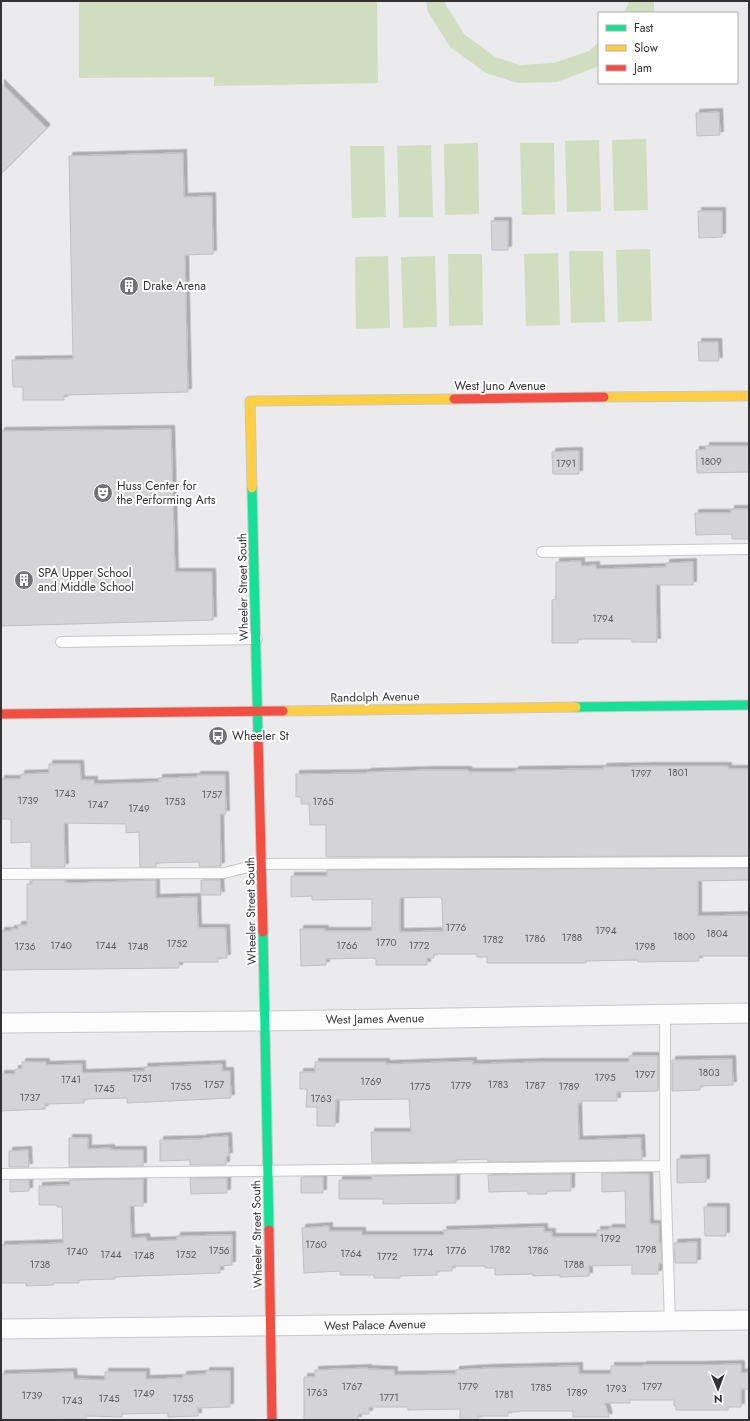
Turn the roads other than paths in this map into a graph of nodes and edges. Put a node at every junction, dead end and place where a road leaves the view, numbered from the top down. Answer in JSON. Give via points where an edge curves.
{"nodes":[{"id":1,"x":749,"y":396,"type":"edge"},
{"id":2,"x":250,"y":401,"type":"joint"},
{"id":3,"x":749,"y":549,"type":"edge"},
{"id":4,"x":542,"y":552,"type":"dead end"},
{"id":5,"x":257,"y":639,"type":"junction"},
{"id":6,"x":61,"y":642,"type":"dead end"},
{"id":7,"x":749,"y":705,"type":"edge"},
{"id":8,"x":258,"y":711,"type":"junction"},
{"id":9,"x":1,"y":714,"type":"edge"},
{"id":10,"x":749,"y":862,"type":"edge"},
{"id":11,"x":262,"y":864,"type":"junction"},
{"id":12,"x":1,"y":874,"type":"edge"},
{"id":13,"x":749,"y":1014,"type":"edge"},
{"id":14,"x":665,"y":1015,"type":"junction"},
{"id":15,"x":265,"y":1021,"type":"junction"},
{"id":16,"x":1,"y":1023,"type":"edge"},
{"id":17,"x":665,"y":1166,"type":"junction"},
{"id":18,"x":268,"y":1170,"type":"junction"},
{"id":19,"x":1,"y":1174,"type":"edge"},
{"id":20,"x":749,"y":1320,"type":"edge"},
{"id":21,"x":670,"y":1322,"type":"junction"},
{"id":22,"x":270,"y":1327,"type":"junction"},
{"id":23,"x":1,"y":1329,"type":"edge"},
{"id":24,"x":272,"y":1420,"type":"edge"}],
"edges":[{"from":1,"to":2,"type":"street","name":"West Juno Avenue"},
{"from":2,"to":5,"type":"street","name":"Wheeler Street South"},
{"from":3,"to":4,"type":"lane"},
{"from":5,"to":6,"type":"lane"},
{"from":5,"to":8,"type":"street","name":"Wheeler Street South"},
{"from":7,"to":8,"type":"street","name":"Randolph Avenue"},
{"from":8,"to":9,"type":"street","name":"Randolph Avenue"},
{"from":8,"to":11,"type":"street","name":"Wheeler Street South"},
{"from":10,"to":11,"type":"lane"},
{"from":11,"to":12,"type":"lane","via":[[224,873]]},
{"from":11,"to":15,"type":"street","name":"Wheeler Street South"},
{"from":13,"to":14,"type":"street","name":"West James Avenue"},
{"from":14,"to":15,"type":"street","name":"West James Avenue"},
{"from":14,"to":17,"type":"lane"},
{"from":15,"to":16,"type":"street","name":"West James Avenue"},
{"from":15,"to":18,"type":"street","name":"Wheeler Street South"},
{"from":17,"to":18,"type":"lane"},
{"from":17,"to":21,"type":"lane"},
{"from":18,"to":19,"type":"lane"},
{"from":18,"to":22,"type":"street","name":"Wheeler Street South"},
{"from":20,"to":21,"type":"street","name":"West Palace Avenue"},
{"from":21,"to":22,"type":"street","name":"West Palace Avenue"},
{"from":22,"to":23,"type":"street","name":"West Palace Avenue"},
{"from":22,"to":24,"type":"street","name":"Wheeler Street South"}]}
